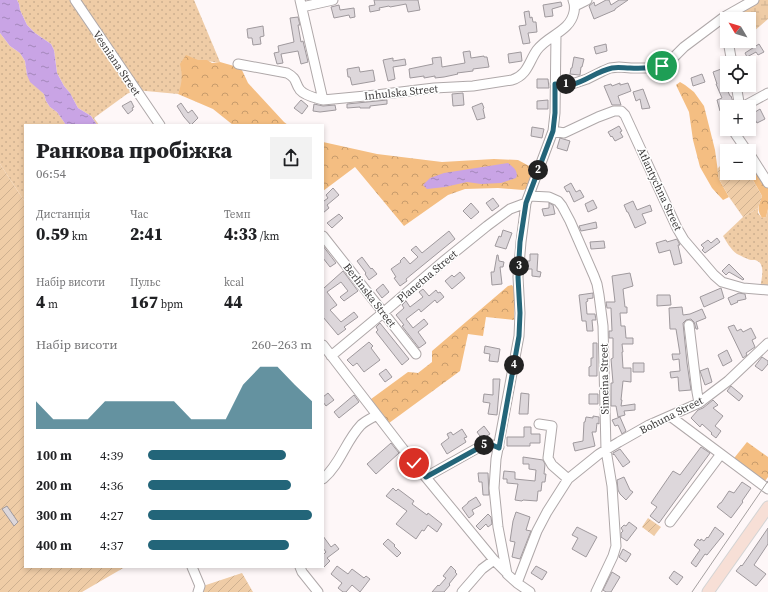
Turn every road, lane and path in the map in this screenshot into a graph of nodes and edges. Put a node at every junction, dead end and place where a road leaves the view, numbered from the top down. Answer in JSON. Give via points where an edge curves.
{"nodes":[{"id":1,"x":75,"y":0,"type":"edge"},
{"id":2,"x":333,"y":0,"type":"edge"},
{"id":3,"x":587,"y":0,"type":"edge"},
{"id":4,"x":754,"y":0,"type":"edge"},
{"id":5,"x":301,"y":3,"type":"edge"},
{"id":6,"x":574,"y":3,"type":"edge"},
{"id":7,"x":733,"y":12,"type":"edge"},
{"id":8,"x":720,"y":20,"type":"edge"},
{"id":9,"x":556,"y":35,"type":"junction"},
{"id":10,"x":238,"y":64,"type":"dead end"},
{"id":11,"x":555,"y":84,"type":"junction"},
{"id":12,"x":768,"y":94,"type":"edge"},
{"id":13,"x":323,"y":100,"type":"junction"},
{"id":14,"x":756,"y":100,"type":"edge"},
{"id":15,"x":159,"y":124,"type":"edge"},
{"id":16,"x":553,"y":131,"type":"junction"},
{"id":17,"x":756,"y":164,"type":"edge"},
{"id":18,"x":768,"y":183,"type":"edge"},
{"id":19,"x":528,"y":200,"type":"junction"},
{"id":20,"x":324,"y":237,"type":"edge"},
{"id":21,"x":768,"y":290,"type":"edge"},
{"id":22,"x":384,"y":312,"type":"junction"},
{"id":23,"x":689,"y":326,"type":"dead end"},
{"id":24,"x":768,"y":343,"type":"edge"},
{"id":25,"x":324,"y":346,"type":"edge"},
{"id":26,"x":416,"y":354,"type":"dead end"},
{"id":27,"x":331,"y":356,"type":"junction"},
{"id":28,"x":699,"y":403,"type":"junction"},
{"id":29,"x":377,"y":415,"type":"junction"},
{"id":30,"x":670,"y":416,"type":"junction"},
{"id":31,"x":539,"y":424,"type":"dead end"},
{"id":32,"x":499,"y":448,"type":"junction"},
{"id":33,"x":606,"y":450,"type":"junction"},
{"id":34,"x":721,"y":454,"type":"junction"},
{"id":35,"x":426,"y":477,"type":"junction"},
{"id":36,"x":324,"y":478,"type":"edge"},
{"id":37,"x":568,"y":480,"type":"junction"},
{"id":38,"x":768,"y":489,"type":"edge"},
{"id":39,"x":768,"y":507,"type":"edge"},
{"id":40,"x":670,"y":522,"type":"dead end"},
{"id":41,"x":494,"y":560,"type":"junction"},
{"id":42,"x":192,"y":568,"type":"edge"},
{"id":43,"x":301,"y":568,"type":"edge"},
{"id":44,"x":507,"y":574,"type":"junction"},
{"id":45,"x":517,"y":583,"type":"junction"},
{"id":46,"x":198,"y":592,"type":"edge"},
{"id":47,"x":318,"y":592,"type":"edge"},
{"id":48,"x":462,"y":592,"type":"edge"},
{"id":49,"x":530,"y":592,"type":"edge"},
{"id":50,"x":596,"y":592,"type":"edge"},
{"id":51,"x":708,"y":592,"type":"edge"}],
"edges":[{"from":1,"to":15,"type":"street","name":"Vesniana Street"},
{"from":2,"to":5,"type":"street"},
{"from":3,"to":6,"type":"street","name":"Inhulska Street"},
{"from":4,"to":7,"type":"street"},
{"from":5,"to":13,"type":"street"},
{"from":6,"to":9,"type":"street","name":"Inhulska Street","via":[[573,18]]},
{"from":8,"to":11,"type":"street","via":[[662,66],[610,68],[572,84]]},
{"from":9,"to":11,"type":"street"},
{"from":9,"to":13,"type":"street","name":"Inhulska Street","via":[[537,50],[529,67],[512,80]]},
{"from":10,"to":13,"type":"street","name":"Inhulska Street","via":[[287,73],[294,77],[304,94]]},
{"from":11,"to":16,"type":"street"},
{"from":12,"to":14,"type":"street"},
{"from":16,"to":19,"type":"street"},
{"from":16,"to":21,"type":"street","name":"Atlantychna Street","via":[[564,133],[598,117],[621,111],[684,240],[722,282],[743,288]]},
{"from":17,"to":18,"type":"street"},
{"from":19,"to":22,"type":"street","name":"Planetna Street","via":[[510,209],[487,226]]},
{"from":19,"to":32,"type":"street","via":[[520,242],[519,336]]},
{"from":19,"to":33,"type":"street","name":"Simeina Street","via":[[549,197],[562,206],[596,280],[603,326]]},
{"from":20,"to":22,"type":"street","name":"Berlinska Street"},
{"from":22,"to":26,"type":"street","name":"Berlinska Street"},
{"from":22,"to":27,"type":"street","name":"Planetna Street"},
{"from":23,"to":28,"type":"street"},
{"from":24,"to":28,"type":"street","name":"Bohuna Street","via":[[728,381]]},
{"from":25,"to":27,"type":"street"},
{"from":27,"to":29,"type":"street"},
{"from":28,"to":30,"type":"street","name":"Bohuna Street"},
{"from":29,"to":35,"type":"street"},
{"from":29,"to":36,"type":"street","via":[[362,424]]},
{"from":30,"to":33,"type":"street","name":"Bohuna Street"},
{"from":30,"to":34,"type":"street"},
{"from":31,"to":37,"type":"street","via":[[552,426],[548,458]]},
{"from":32,"to":35,"type":"street","via":[[490,444],[484,445]]},
{"from":32,"to":44,"type":"street","via":[[494,488]]},
{"from":33,"to":37,"type":"street","name":"Bohuna Street"},
{"from":33,"to":50,"type":"street","name":"Simeina Street","via":[[612,486],[616,546]]},
{"from":34,"to":38,"type":"street"},
{"from":34,"to":40,"type":"street"},
{"from":35,"to":41,"type":"street"},
{"from":37,"to":45,"type":"street","name":"Bohuna Street","via":[[537,531]]},
{"from":39,"to":51,"type":"main road"},
{"from":41,"to":44,"type":"street"},
{"from":41,"to":48,"type":"street","via":[[482,569]]},
{"from":42,"to":46,"type":"street","via":[[200,586]]},
{"from":43,"to":47,"type":"street"},
{"from":44,"to":45,"type":"street"},
{"from":45,"to":49,"type":"street"}]}
